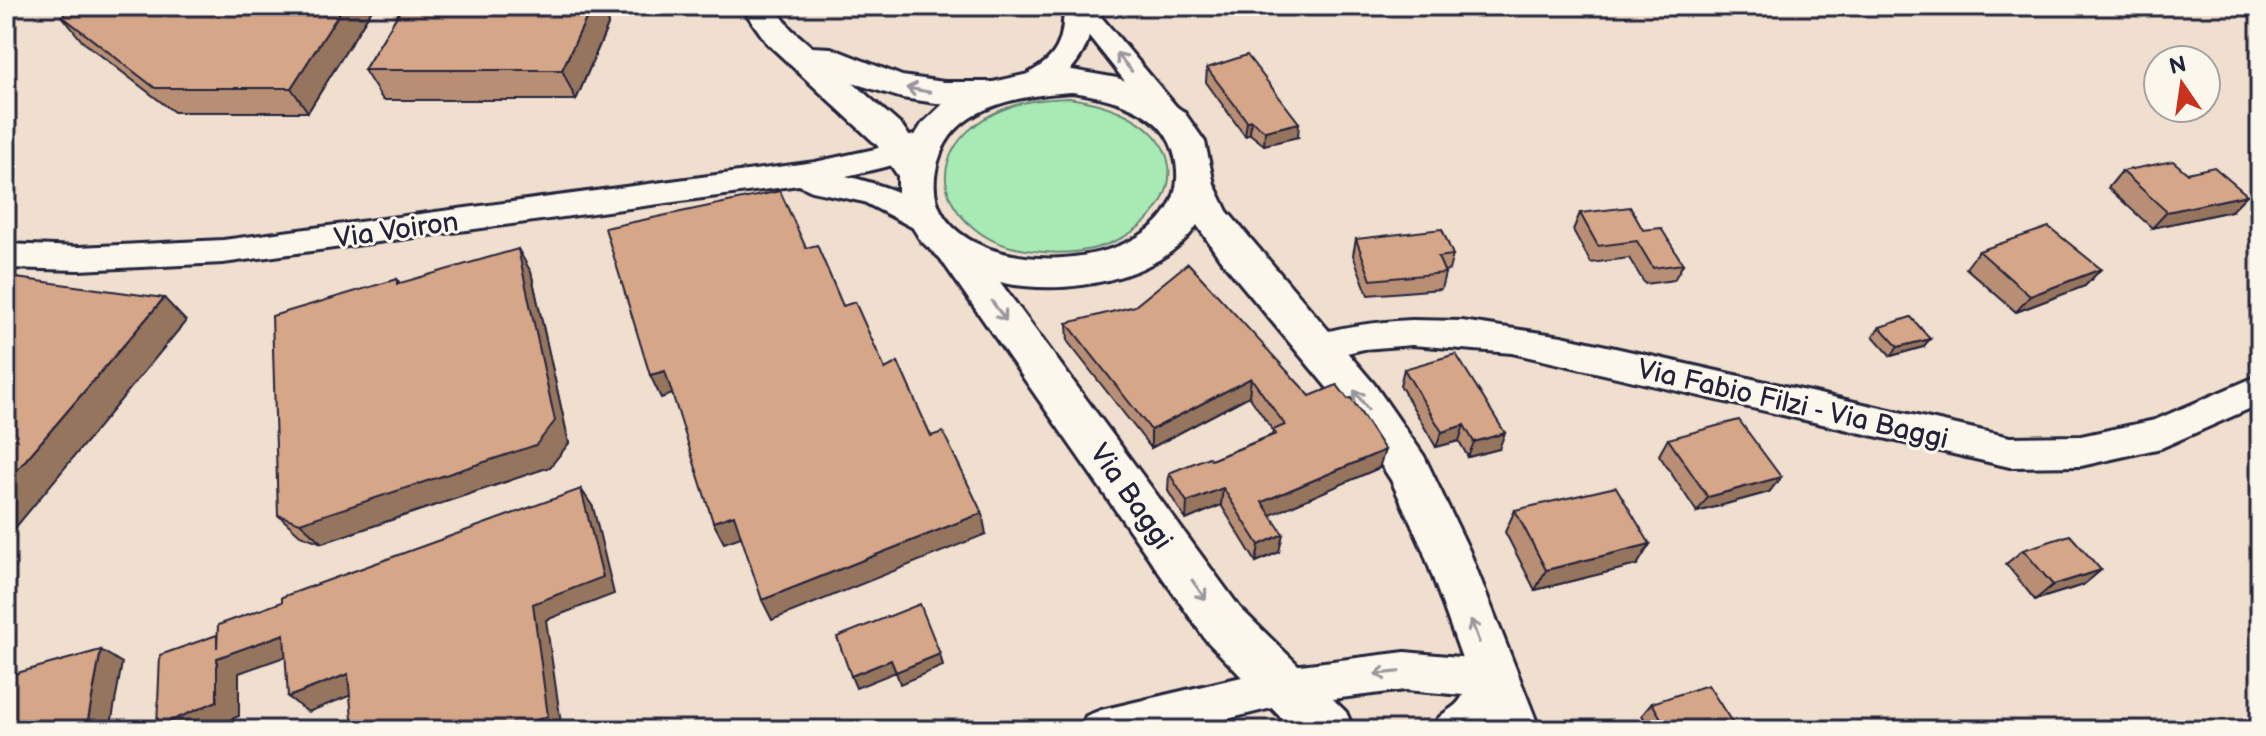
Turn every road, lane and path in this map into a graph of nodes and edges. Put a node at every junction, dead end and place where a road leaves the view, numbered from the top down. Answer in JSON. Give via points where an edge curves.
{"nodes":[{"id":1,"x":757,"y":6,"type":"edge"},
{"id":2,"x":1077,"y":6,"type":"edge"},
{"id":3,"x":779,"y":36,"type":"junction"},
{"id":4,"x":1033,"y":83,"type":"junction"},
{"id":5,"x":996,"y":92,"type":"junction"},
{"id":6,"x":868,"y":116,"type":"junction"},
{"id":7,"x":1170,"y":118,"type":"junction"},
{"id":8,"x":915,"y":155,"type":"junction"},
{"id":9,"x":841,"y":166,"type":"junction"},
{"id":10,"x":784,"y":177,"type":"junction"},
{"id":11,"x":1196,"y":184,"type":"junction"},
{"id":12,"x":942,"y":237,"type":"junction"},
{"id":13,"x":6,"y":256,"type":"edge"},
{"id":14,"x":1317,"y":347,"type":"junction"},
{"id":15,"x":2260,"y":389,"type":"edge"},
{"id":16,"x":1492,"y":679,"type":"junction"},
{"id":17,"x":1284,"y":686,"type":"junction"},
{"id":18,"x":1101,"y":730,"type":"edge"},
{"id":19,"x":1328,"y":730,"type":"edge"},
{"id":20,"x":1452,"y":730,"type":"edge"},
{"id":21,"x":1514,"y":730,"type":"edge"}],
"edges":[{"from":1,"to":3,"type":"main road"},
{"from":2,"to":4,"type":"street","via":[[1077,42],[1060,67]]},
{"from":7,"to":2,"type":"street","one_way":true},
{"from":5,"to":3,"type":"main road","one_way":true,"via":[[950,96],[900,87],[852,73]]},
{"from":3,"to":6,"type":"main road"},
{"from":4,"to":5,"type":"main road"},
{"from":4,"to":7,"type":"main road","via":[[1109,86],[1143,99]]},
{"from":5,"to":8,"type":"main road","via":[[945,120]]},
{"from":6,"to":8,"type":"main road"},
{"from":6,"to":9,"type":"street","via":[[869,134]]},
{"from":7,"to":11,"type":"main road","via":[[1187,138]]},
{"from":8,"to":9,"type":"street","name":"Via Voiron"},
{"from":8,"to":12,"type":"main road","name":"Via Baggi","via":[[920,209]]},
{"from":9,"to":10,"type":"street","name":"Via Voiron"},
{"from":10,"to":12,"type":"street","name":"Via Voiron","via":[[855,187],[896,201]]},
{"from":10,"to":13,"type":"street","name":"Via Voiron","via":[[170,257]]},
{"from":11,"to":12,"type":"main road","via":[[1187,210],[1167,234],[1139,254],[1103,268],[1022,273],[985,264]]},
{"from":11,"to":14,"type":"main road","via":[[1234,249]]},
{"from":12,"to":17,"type":"main road","name":"Via Baggi","one_way":true,"via":[[1223,624]]},
{"from":14,"to":15,"type":"street","name":"Via Fabio Filzi - Via Baggi","via":[[1348,337],[1453,332],[1574,353],[2010,452],[2081,451],[2161,433]]},
{"from":16,"to":14,"type":"main road","one_way":true,"via":[[1446,550],[1408,469],[1359,396]]},
{"from":16,"to":17,"type":"street","one_way":true,"via":[[1405,671]]},
{"from":16,"to":20,"type":"street","via":[[1474,716]]},
{"from":16,"to":21,"type":"main road"},
{"from":17,"to":18,"type":"street"},
{"from":17,"to":19,"type":"main road","name":"Via Baggi"}]}
